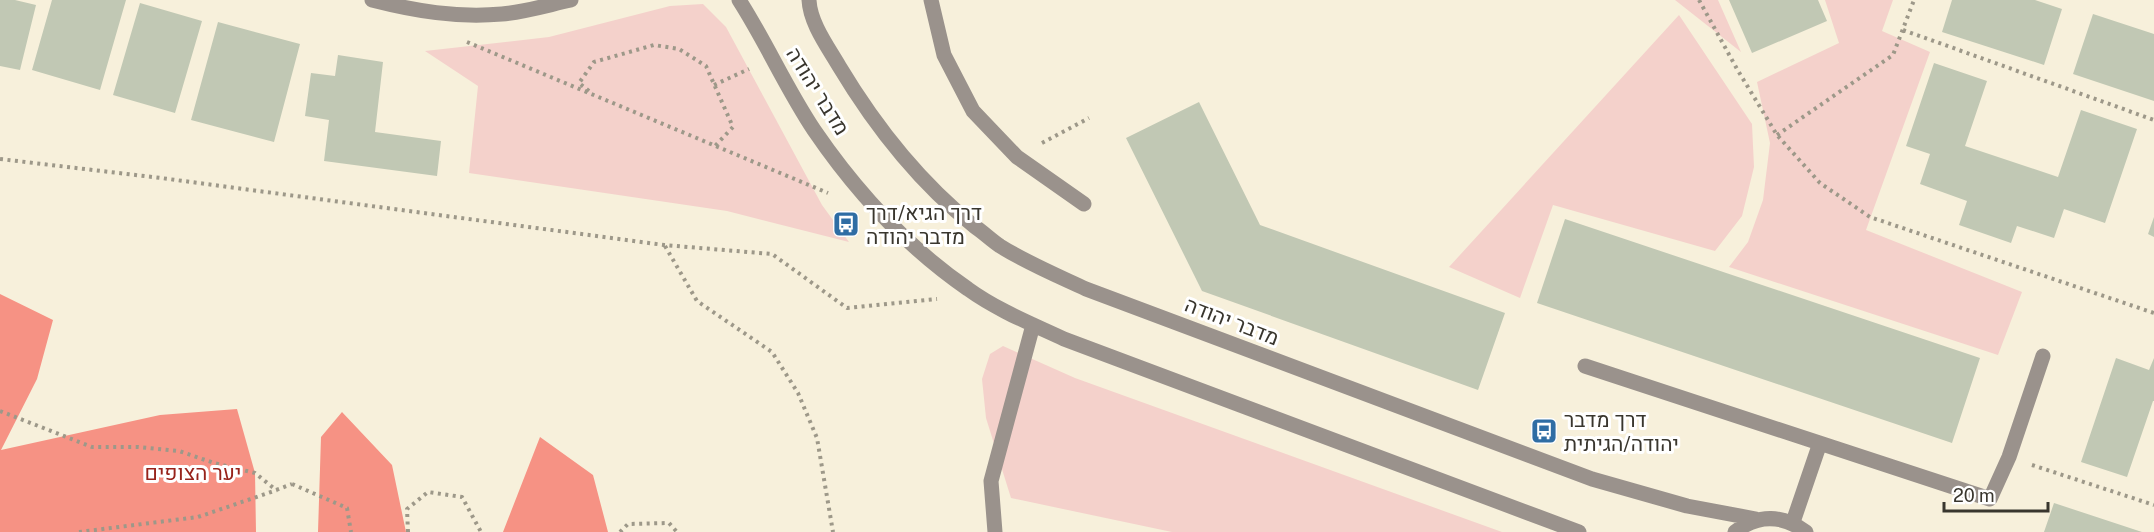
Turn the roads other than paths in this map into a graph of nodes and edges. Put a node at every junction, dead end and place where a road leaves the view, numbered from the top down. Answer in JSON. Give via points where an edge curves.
{"nodes":[{"id":1,"x":372,"y":0,"type":"edge"},
{"id":2,"x":571,"y":0,"type":"edge"},
{"id":3,"x":739,"y":0,"type":"edge"},
{"id":4,"x":809,"y":0,"type":"edge"},
{"id":5,"x":931,"y":0,"type":"edge"},
{"id":6,"x":1084,"y":204,"type":"dead end"},
{"id":7,"x":1033,"y":325,"type":"junction"},
{"id":8,"x":2043,"y":356,"type":"dead end"},
{"id":9,"x":1585,"y":366,"type":"dead end"},
{"id":10,"x":1820,"y":443,"type":"junction"},
{"id":11,"x":1756,"y":519,"type":"junction"},
{"id":12,"x":1793,"y":522,"type":"junction"},
{"id":13,"x":995,"y":532,"type":"edge"},
{"id":14,"x":1579,"y":532,"type":"edge"},
{"id":15,"x":1735,"y":532,"type":"edge"},
{"id":16,"x":1806,"y":532,"type":"edge"}],
"edges":[{"from":1,"to":2,"type":"street","via":[[415,11],[458,15],[503,14]]},
{"from":3,"to":7,"type":"street","name":"מדבר יהודה","via":[[814,130],[865,196],[916,249],[977,295]]},
{"from":4,"to":11,"type":"street","name":"מדבר יהודה","via":[[821,35],[859,99],[906,161],[953,208],[998,245],[1033,265],[1086,289],[1592,479],[1687,506]]},
{"from":5,"to":6,"type":"street","via":[[944,55],[973,111],[1017,157]]},
{"from":7,"to":13,"type":"street","via":[[991,481]]},
{"from":7,"to":14,"type":"street","name":"מדבר יהודה"},
{"from":8,"to":10,"type":"street","via":[[2009,457],[1990,499]]},
{"from":9,"to":10,"type":"street"},
{"from":10,"to":12,"type":"street"},
{"from":11,"to":12,"type":"street","name":"מדבר יהודה"},
{"from":11,"to":15,"type":"street"},
{"from":12,"to":16,"type":"street"}]}
